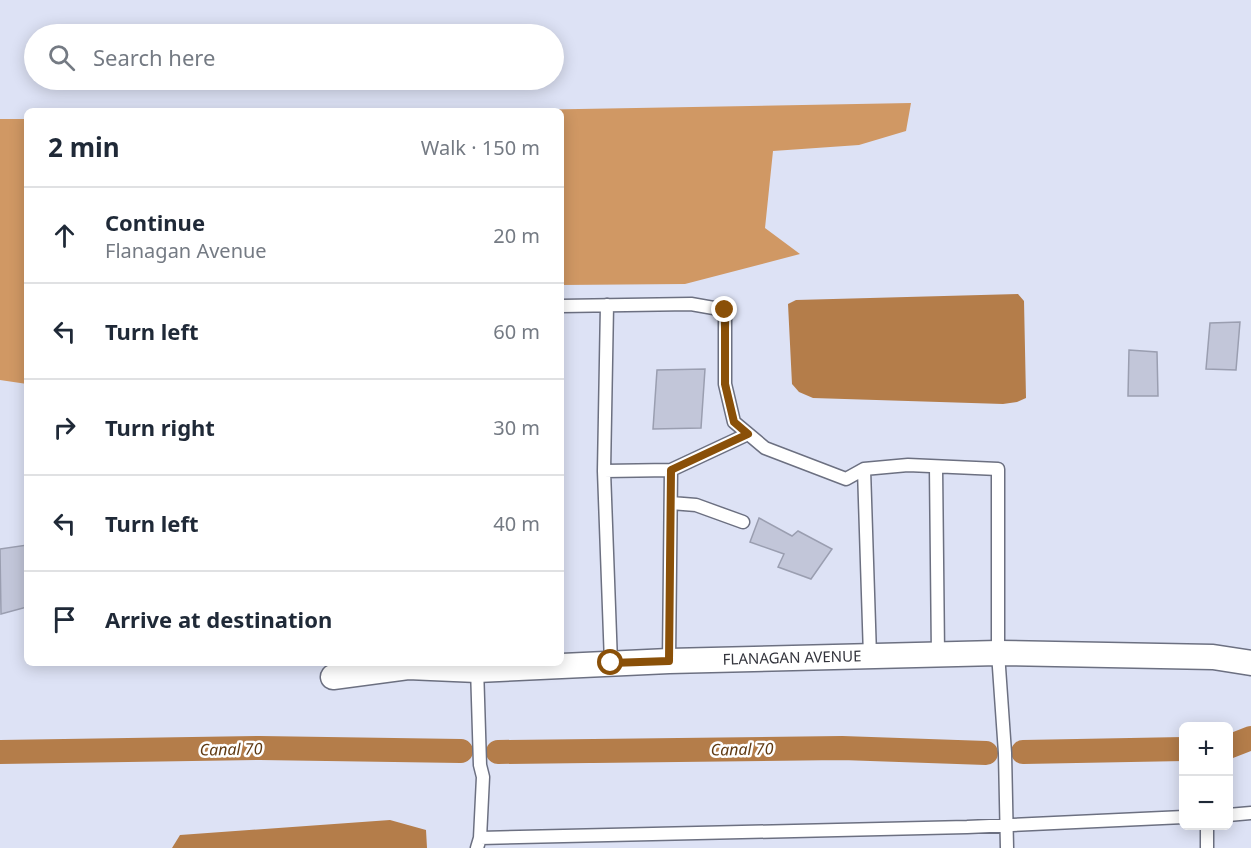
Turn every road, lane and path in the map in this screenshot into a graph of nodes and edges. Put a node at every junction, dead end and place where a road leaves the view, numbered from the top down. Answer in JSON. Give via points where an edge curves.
{"nodes":[{"id":1,"x":607,"y":305,"type":"junction"},
{"id":2,"x":564,"y":306,"type":"edge"},
{"id":3,"x":748,"y":434,"type":"junction"},
{"id":4,"x":936,"y":467,"type":"junction"},
{"id":5,"x":864,"y":469,"type":"junction"},
{"id":6,"x":671,"y":470,"type":"junction"},
{"id":7,"x":604,"y":471,"type":"junction"},
{"id":8,"x":671,"y":502,"type":"junction"},
{"id":9,"x":743,"y":522,"type":"dead end"},
{"id":10,"x":998,"y":653,"type":"junction"},
{"id":11,"x":938,"y":655,"type":"junction"},
{"id":12,"x":870,"y":656,"type":"junction"},
{"id":13,"x":669,"y":661,"type":"junction"},
{"id":14,"x":611,"y":663,"type":"junction"},
{"id":15,"x":1251,"y":663,"type":"edge"},
{"id":16,"x":564,"y":664,"type":"edge"},
{"id":17,"x":401,"y":666,"type":"edge"},
{"id":18,"x":442,"y":666,"type":"edge"},
{"id":19,"x":510,"y":666,"type":"edge"},
{"id":20,"x":477,"y":667,"type":"edge"},
{"id":21,"x":333,"y":676,"type":"dead end"},
{"id":22,"x":1251,"y":813,"type":"edge"},
{"id":23,"x":1233,"y":814,"type":"edge"},
{"id":24,"x":1179,"y":817,"type":"edge"},
{"id":25,"x":1006,"y":825,"type":"junction"},
{"id":26,"x":1207,"y":830,"type":"edge"},
{"id":27,"x":478,"y":843,"type":"edge"},
{"id":28,"x":1007,"y":848,"type":"edge"},
{"id":29,"x":1207,"y":848,"type":"edge"}],
"edges":[{"from":1,"to":2,"type":"lane"},
{"from":1,"to":3,"type":"lane","via":[[691,304],[725,310],[725,384],[734,422]]},
{"from":1,"to":7,"type":"lane"},
{"from":3,"to":5,"type":"lane","via":[[765,448],[846,479]]},
{"from":3,"to":6,"type":"lane"},
{"from":4,"to":5,"type":"lane"},
{"from":4,"to":10,"type":"lane","via":[[998,469]]},
{"from":4,"to":11,"type":"lane"},
{"from":5,"to":12,"type":"lane"},
{"from":6,"to":7,"type":"lane"},
{"from":6,"to":8,"type":"lane"},
{"from":7,"to":14,"type":"lane"},
{"from":8,"to":9,"type":"lane","via":[[696,505]]},
{"from":8,"to":13,"type":"lane"},
{"from":10,"to":11,"type":"street","name":"FLANAGAN AVENUE"},
{"from":10,"to":15,"type":"street","name":"FLANAGAN AVENUE","via":[[1213,657]]},
{"from":10,"to":25,"type":"lane"},
{"from":11,"to":12,"type":"street","name":"FLANAGAN AVENUE"},
{"from":12,"to":13,"type":"street","name":"FLANAGAN AVENUE"},
{"from":13,"to":14,"type":"street","name":"FLANAGAN AVENUE"},
{"from":14,"to":16,"type":"street","name":"FLANAGAN AVENUE"},
{"from":17,"to":21,"type":"street","name":"FLANAGAN AVENUE"},
{"from":18,"to":20,"type":"street","name":"FLANAGAN AVENUE"},
{"from":19,"to":20,"type":"street","name":"FLANAGAN AVENUE"},
{"from":20,"to":27,"type":"lane","via":[[483,777]]},
{"from":22,"to":23,"type":"lane"},
{"from":24,"to":25,"type":"lane"},
{"from":25,"to":27,"type":"lane"},
{"from":25,"to":28,"type":"lane"},
{"from":26,"to":29,"type":"lane"}]}
